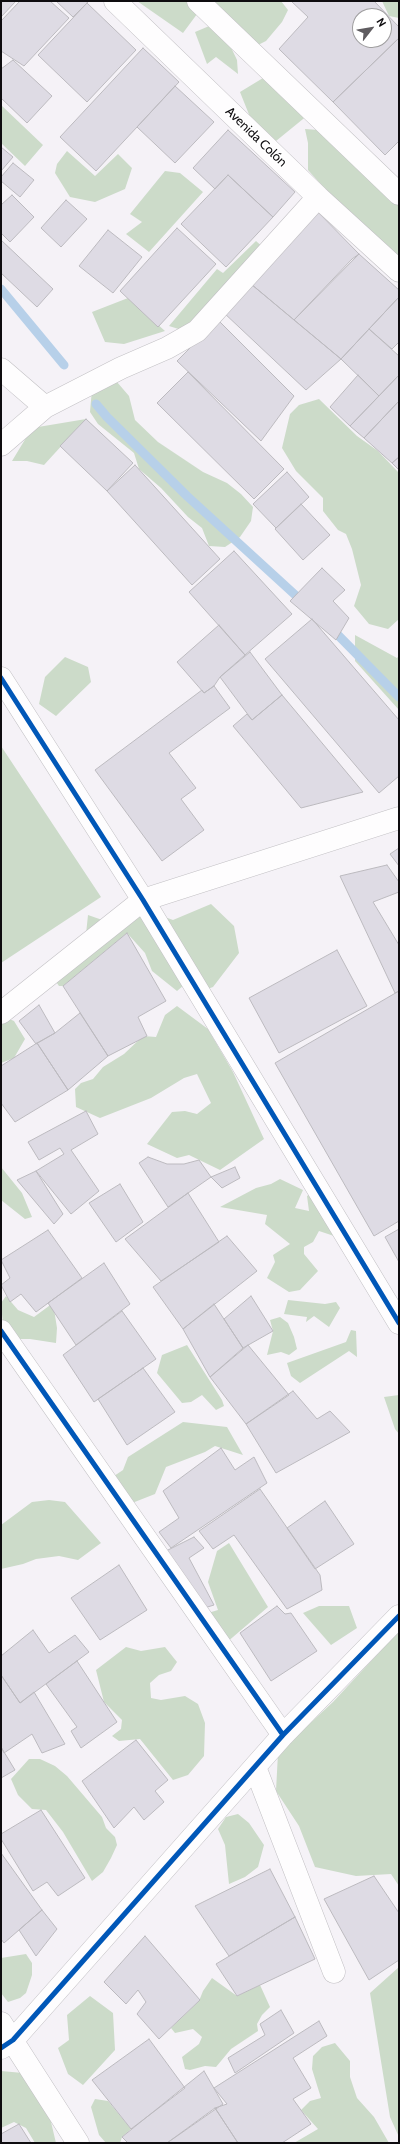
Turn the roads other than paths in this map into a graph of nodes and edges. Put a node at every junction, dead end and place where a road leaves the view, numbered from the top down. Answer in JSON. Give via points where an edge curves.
{"nodes":[{"id":1,"x":115,"y":1,"type":"edge"},
{"id":2,"x":198,"y":1,"type":"edge"},
{"id":3,"x":399,"y":194,"type":"edge"},
{"id":4,"x":318,"y":197,"type":"junction"},
{"id":5,"x":399,"y":271,"type":"edge"},
{"id":6,"x":1,"y":369,"type":"edge"},
{"id":7,"x":45,"y":408,"type":"junction"},
{"id":8,"x":1,"y":445,"type":"edge"},
{"id":9,"x":1,"y":678,"type":"edge"},
{"id":10,"x":399,"y":818,"type":"edge"},
{"id":11,"x":143,"y":900,"type":"junction"},
{"id":12,"x":1,"y":1013,"type":"edge"},
{"id":13,"x":399,"y":1323,"type":"edge"},
{"id":14,"x":1,"y":1331,"type":"edge"},
{"id":15,"x":399,"y":1616,"type":"edge"},
{"id":16,"x":283,"y":1736,"type":"junction"},
{"id":17,"x":255,"y":1767,"type":"junction"},
{"id":18,"x":334,"y":1972,"type":"dead end"},
{"id":19,"x":1,"y":2023,"type":"edge"},
{"id":20,"x":7,"y":2044,"type":"edge"},
{"id":21,"x":78,"y":2143,"type":"edge"}],
"edges":[{"from":1,"to":4,"type":"street","name":"Avenida Colón"},
{"from":2,"to":3,"type":"street"},
{"from":4,"to":5,"type":"street","name":"Avenida Colón"},
{"from":4,"to":7,"type":"street","via":[[197,331]]},
{"from":6,"to":7,"type":"street"},
{"from":7,"to":8,"type":"street"},
{"from":9,"to":11,"type":"street"},
{"from":10,"to":11,"type":"street"},
{"from":11,"to":12,"type":"street"},
{"from":11,"to":13,"type":"street"},
{"from":14,"to":16,"type":"street"},
{"from":15,"to":16,"type":"street"},
{"from":16,"to":17,"type":"street"},
{"from":17,"to":18,"type":"street"},
{"from":17,"to":20,"type":"street"},
{"from":19,"to":20,"type":"street"},
{"from":20,"to":21,"type":"street"}]}
